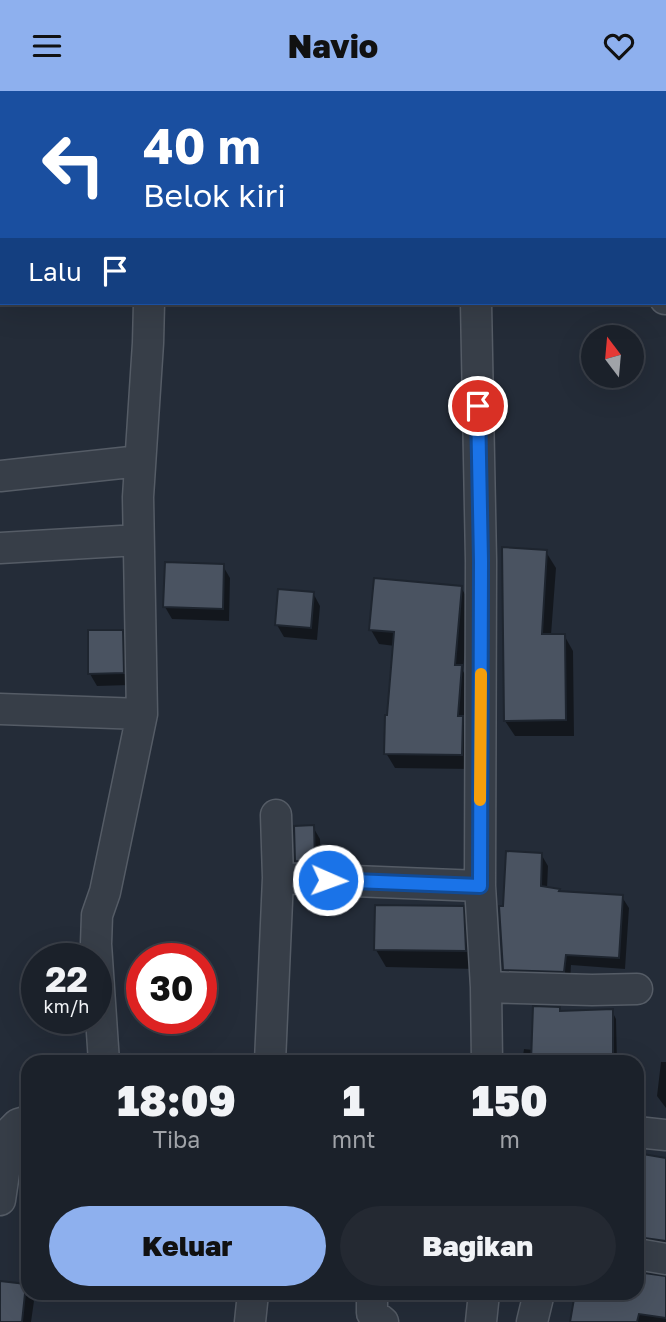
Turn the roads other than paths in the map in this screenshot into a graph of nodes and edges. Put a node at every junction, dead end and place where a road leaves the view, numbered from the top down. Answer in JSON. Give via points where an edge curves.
{"nodes":[{"id":1,"x":149,"y":305,"type":"edge"},
{"id":2,"x":476,"y":305,"type":"edge"},
{"id":3,"x":140,"y":461,"type":"junction"},
{"id":4,"x":0,"y":476,"type":"edge"},
{"id":5,"x":138,"y":540,"type":"junction"},
{"id":6,"x":0,"y":548,"type":"edge"},
{"id":7,"x":0,"y":709,"type":"edge"},
{"id":8,"x":142,"y":714,"type":"junction"},
{"id":9,"x":276,"y":815,"type":"dead end"},
{"id":10,"x":278,"y":878,"type":"junction"},
{"id":11,"x":480,"y":886,"type":"junction"},
{"id":12,"x":486,"y":987,"type":"junction"},
{"id":13,"x":637,"y":989,"type":"dead end"},
{"id":14,"x":104,"y":1055,"type":"edge"},
{"id":15,"x":270,"y":1055,"type":"edge"},
{"id":16,"x":487,"y":1055,"type":"edge"},
{"id":17,"x":13,"y":1127,"type":"edge"},
{"id":18,"x":644,"y":1133,"type":"edge"},
{"id":19,"x":666,"y":1135,"type":"edge"},
{"id":20,"x":0,"y":1200,"type":"edge"},
{"id":21,"x":644,"y":1255,"type":"edge"},
{"id":22,"x":666,"y":1259,"type":"edge"},
{"id":23,"x":252,"y":1300,"type":"edge"},
{"id":24,"x":372,"y":1300,"type":"edge"},
{"id":25,"x":483,"y":1300,"type":"edge"},
{"id":26,"x":537,"y":1300,"type":"edge"},
{"id":27,"x":250,"y":1322,"type":"edge"},
{"id":28,"x":383,"y":1322,"type":"edge"},
{"id":29,"x":481,"y":1322,"type":"edge"},
{"id":30,"x":532,"y":1322,"type":"edge"}],
"edges":[{"from":1,"to":3,"type":"street"},
{"from":2,"to":11,"type":"street"},
{"from":3,"to":4,"type":"street"},
{"from":3,"to":5,"type":"street"},
{"from":5,"to":6,"type":"street"},
{"from":5,"to":8,"type":"street"},
{"from":7,"to":8,"type":"street"},
{"from":8,"to":14,"type":"street","via":[[97,915]]},
{"from":9,"to":10,"type":"street"},
{"from":10,"to":11,"type":"street"},
{"from":10,"to":15,"type":"street"},
{"from":11,"to":12,"type":"street"},
{"from":12,"to":13,"type":"street"},
{"from":12,"to":16,"type":"street"},
{"from":17,"to":20,"type":"street"},
{"from":18,"to":19,"type":"street"},
{"from":21,"to":22,"type":"street"},
{"from":23,"to":27,"type":"street"},
{"from":24,"to":28,"type":"street","via":[[372,1313]]},
{"from":25,"to":29,"type":"street"},
{"from":26,"to":30,"type":"street"}]}
